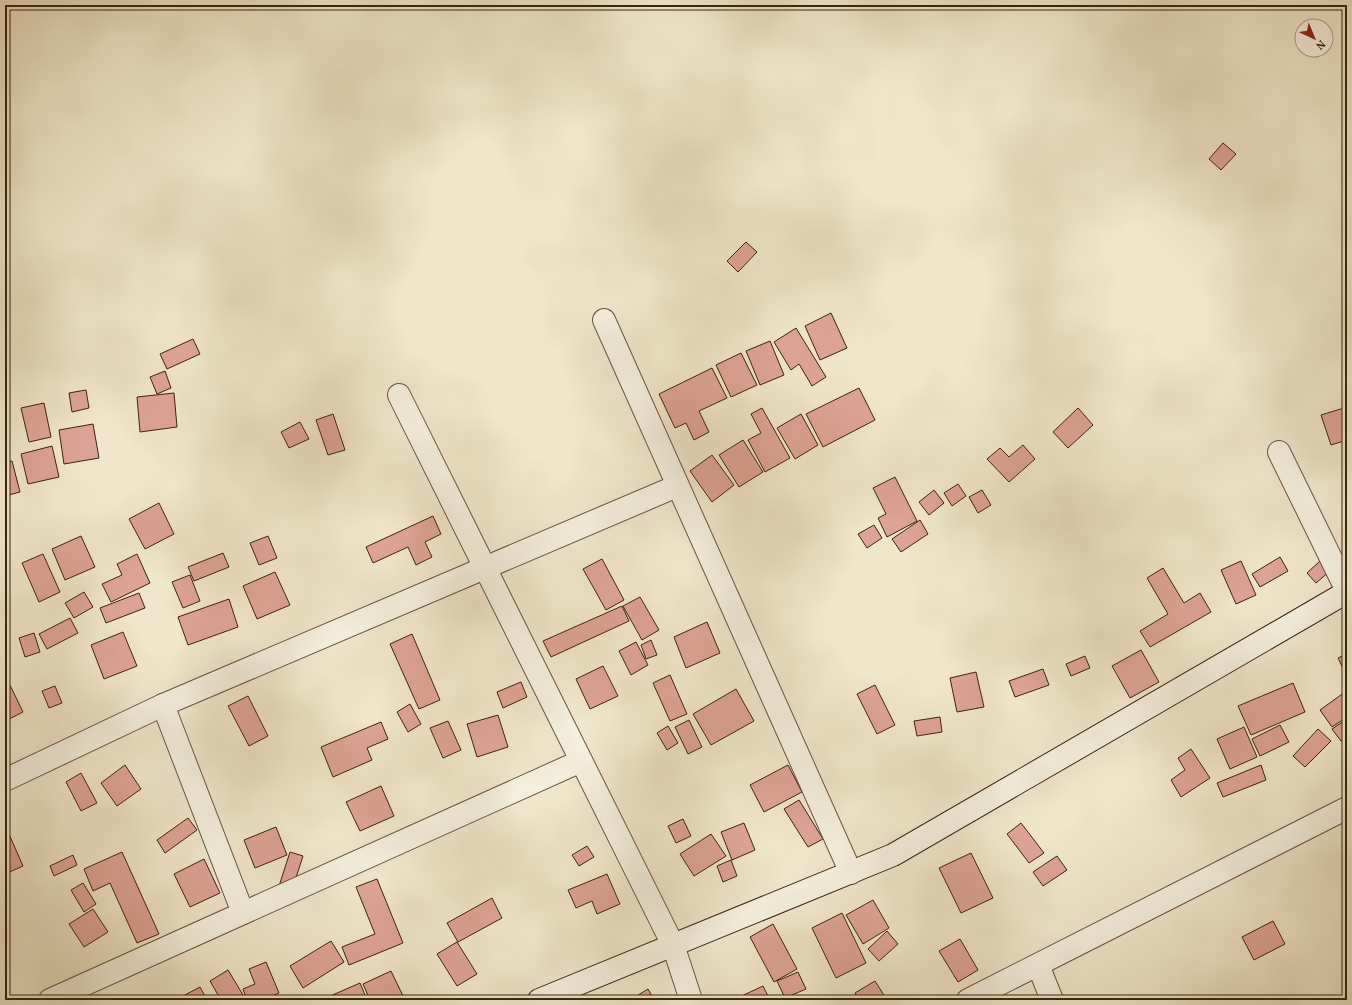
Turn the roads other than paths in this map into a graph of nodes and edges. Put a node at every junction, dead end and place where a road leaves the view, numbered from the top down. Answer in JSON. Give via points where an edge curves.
{"nodes":[{"id":1,"x":604,"y":320,"type":"dead end"},
{"id":2,"x":399,"y":395,"type":"dead end"},
{"id":3,"x":1279,"y":452,"type":"dead end"},
{"id":4,"x":678,"y":486,"type":"junction"},
{"id":5,"x":485,"y":568,"type":"junction"},
{"id":6,"x":1347,"y":591,"type":"edge"},
{"id":7,"x":163,"y":705,"type":"junction"},
{"id":8,"x":581,"y":761,"type":"junction"},
{"id":9,"x":5,"y":780,"type":"edge"},
{"id":10,"x":1347,"y":808,"type":"edge"},
{"id":11,"x":851,"y":873,"type":"junction"},
{"id":12,"x":243,"y":913,"type":"junction"},
{"id":13,"x":673,"y":945,"type":"junction"},
{"id":14,"x":1038,"y":964,"type":"junction"},
{"id":15,"x":50,"y":1000,"type":"edge"},
{"id":16,"x":539,"y":1000,"type":"edge"},
{"id":17,"x":692,"y":1000,"type":"edge"},
{"id":18,"x":968,"y":1000,"type":"edge"},
{"id":19,"x":1052,"y":1000,"type":"edge"}],
"edges":[{"from":1,"to":4,"type":"street"},
{"from":2,"to":5,"type":"street"},
{"from":3,"to":6,"type":"street"},
{"from":4,"to":5,"type":"street"},
{"from":4,"to":11,"type":"street"},
{"from":5,"to":7,"type":"street"},
{"from":5,"to":8,"type":"street"},
{"from":6,"to":11,"type":"street","via":[[893,856]]},
{"from":7,"to":9,"type":"street"},
{"from":7,"to":12,"type":"street"},
{"from":8,"to":12,"type":"street"},
{"from":8,"to":13,"type":"street"},
{"from":10,"to":14,"type":"street"},
{"from":11,"to":13,"type":"street"},
{"from":12,"to":15,"type":"street"},
{"from":13,"to":16,"type":"street"},
{"from":13,"to":17,"type":"street"},
{"from":14,"to":18,"type":"street"},
{"from":14,"to":19,"type":"street"}]}
